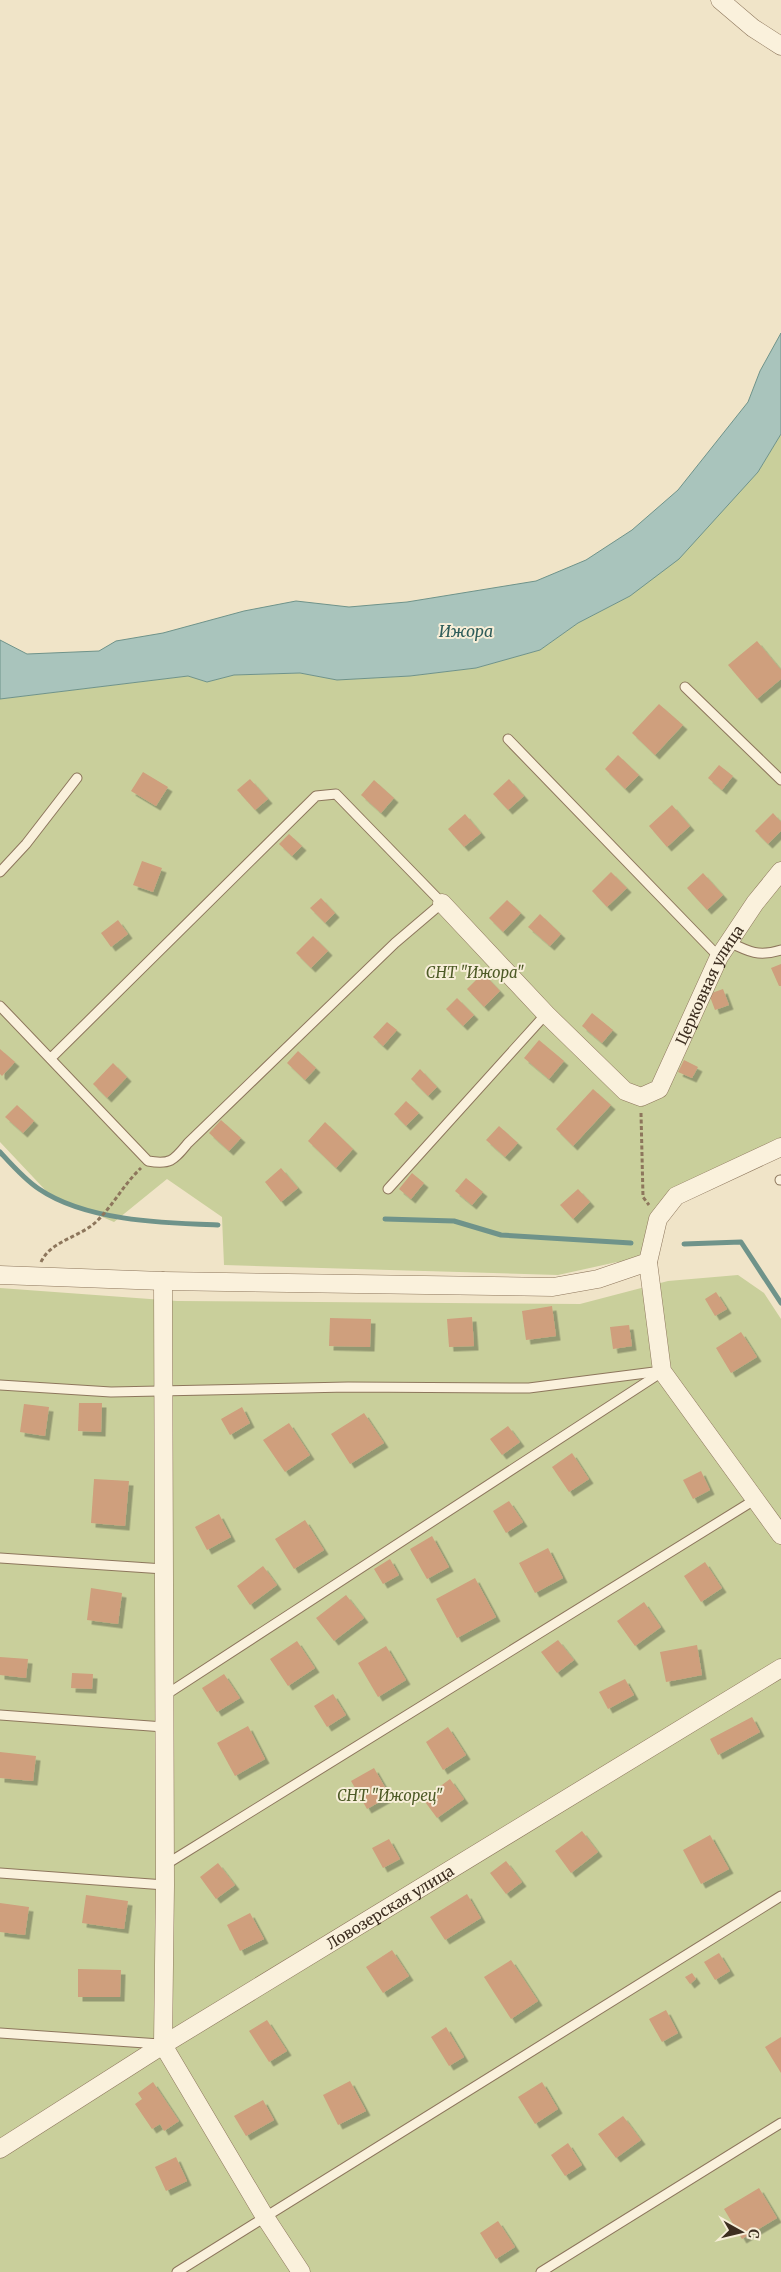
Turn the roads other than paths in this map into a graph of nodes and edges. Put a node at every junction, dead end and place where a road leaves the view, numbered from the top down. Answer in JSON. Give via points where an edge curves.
{"nodes":[{"id":1,"x":720,"y":0,"type":"edge"},
{"id":2,"x":781,"y":46,"type":"edge"},
{"id":3,"x":685,"y":688,"type":"dead end"},
{"id":4,"x":508,"y":739,"type":"dead end"},
{"id":5,"x":77,"y":778,"type":"dead end"},
{"id":6,"x":781,"y":780,"type":"edge"},
{"id":7,"x":781,"y":871,"type":"edge"},
{"id":8,"x":0,"y":872,"type":"edge"},
{"id":9,"x":442,"y":904,"type":"junction"},
{"id":10,"x":729,"y":942,"type":"junction"},
{"id":11,"x":781,"y":950,"type":"edge"},
{"id":12,"x":719,"y":957,"type":"junction"},
{"id":13,"x":0,"y":1006,"type":"edge"},
{"id":14,"x":546,"y":1014,"type":"junction"},
{"id":15,"x":50,"y":1058,"type":"junction"},
{"id":16,"x":781,"y":1147,"type":"edge"},
{"id":17,"x":388,"y":1189,"type":"dead end"},
{"id":18,"x":648,"y":1262,"type":"junction"},
{"id":19,"x":0,"y":1275,"type":"edge"},
{"id":20,"x":163,"y":1281,"type":"junction"},
{"id":21,"x":662,"y":1371,"type":"junction"},
{"id":22,"x":0,"y":1385,"type":"edge"},
{"id":23,"x":163,"y":1390,"type":"junction"},
{"id":24,"x":756,"y":1499,"type":"junction"},
{"id":25,"x":781,"y":1535,"type":"edge"},
{"id":26,"x":0,"y":1558,"type":"edge"},
{"id":27,"x":164,"y":1569,"type":"junction"},
{"id":28,"x":781,"y":1668,"type":"edge"},
{"id":29,"x":164,"y":1696,"type":"junction"},
{"id":30,"x":0,"y":1715,"type":"edge"},
{"id":31,"x":164,"y":1727,"type":"junction"},
{"id":32,"x":165,"y":1864,"type":"junction"},
{"id":33,"x":0,"y":1873,"type":"edge"},
{"id":34,"x":165,"y":1885,"type":"junction"},
{"id":35,"x":781,"y":1896,"type":"edge"},
{"id":36,"x":0,"y":2033,"type":"edge"},
{"id":37,"x":163,"y":2045,"type":"junction"},
{"id":38,"x":781,"y":2123,"type":"edge"},
{"id":39,"x":0,"y":2149,"type":"edge"},
{"id":40,"x":265,"y":2217,"type":"junction"},
{"id":41,"x":177,"y":2272,"type":"edge"},
{"id":42,"x":301,"y":2272,"type":"edge"},
{"id":43,"x":541,"y":2272,"type":"edge"}],
"edges":[{"from":1,"to":2,"type":"street"},
{"from":3,"to":6,"type":"lane"},
{"from":4,"to":12,"type":"lane"},
{"from":5,"to":8,"type":"lane"},
{"from":7,"to":10,"type":"street","name":"Церковная улица","via":[[754,903]]},
{"from":9,"to":14,"type":"street"},
{"from":9,"to":15,"type":"lane","via":[[395,943],[188,1142],[175,1159],[161,1163],[148,1161]]},
{"from":9,"to":15,"type":"lane","via":[[336,794],[316,796]]},
{"from":10,"to":11,"type":"lane","via":[[766,955]]},
{"from":10,"to":12,"type":"street","name":"Церковная улица"},
{"from":12,"to":14,"type":"street","name":"Церковная улица","via":[[659,1089],[641,1097],[625,1091]]},
{"from":13,"to":15,"type":"lane"},
{"from":14,"to":17,"type":"lane"},
{"from":16,"to":18,"type":"street","via":[[676,1196],[658,1219]]},
{"from":18,"to":20,"type":"street","via":[[598,1279],[553,1287]]},
{"from":18,"to":21,"type":"street"},
{"from":19,"to":20,"type":"street"},
{"from":20,"to":23,"type":"street"},
{"from":21,"to":23,"type":"lane","via":[[529,1388]]},
{"from":21,"to":24,"type":"street"},
{"from":21,"to":29,"type":"lane"},
{"from":22,"to":23,"type":"lane","via":[[110,1392]]},
{"from":23,"to":27,"type":"street"},
{"from":24,"to":25,"type":"street"},
{"from":24,"to":32,"type":"lane"},
{"from":26,"to":27,"type":"lane"},
{"from":27,"to":29,"type":"street"},
{"from":28,"to":37,"type":"street","name":"Ловозерская улица"},
{"from":29,"to":31,"type":"street"},
{"from":30,"to":31,"type":"lane"},
{"from":31,"to":32,"type":"street"},
{"from":32,"to":34,"type":"street"},
{"from":33,"to":34,"type":"lane"},
{"from":34,"to":37,"type":"street"},
{"from":35,"to":40,"type":"lane"},
{"from":36,"to":37,"type":"lane"},
{"from":37,"to":39,"type":"street","name":"Ловозерская улица"},
{"from":37,"to":40,"type":"street"},
{"from":38,"to":43,"type":"lane"},
{"from":40,"to":41,"type":"lane"},
{"from":40,"to":42,"type":"street"}]}
